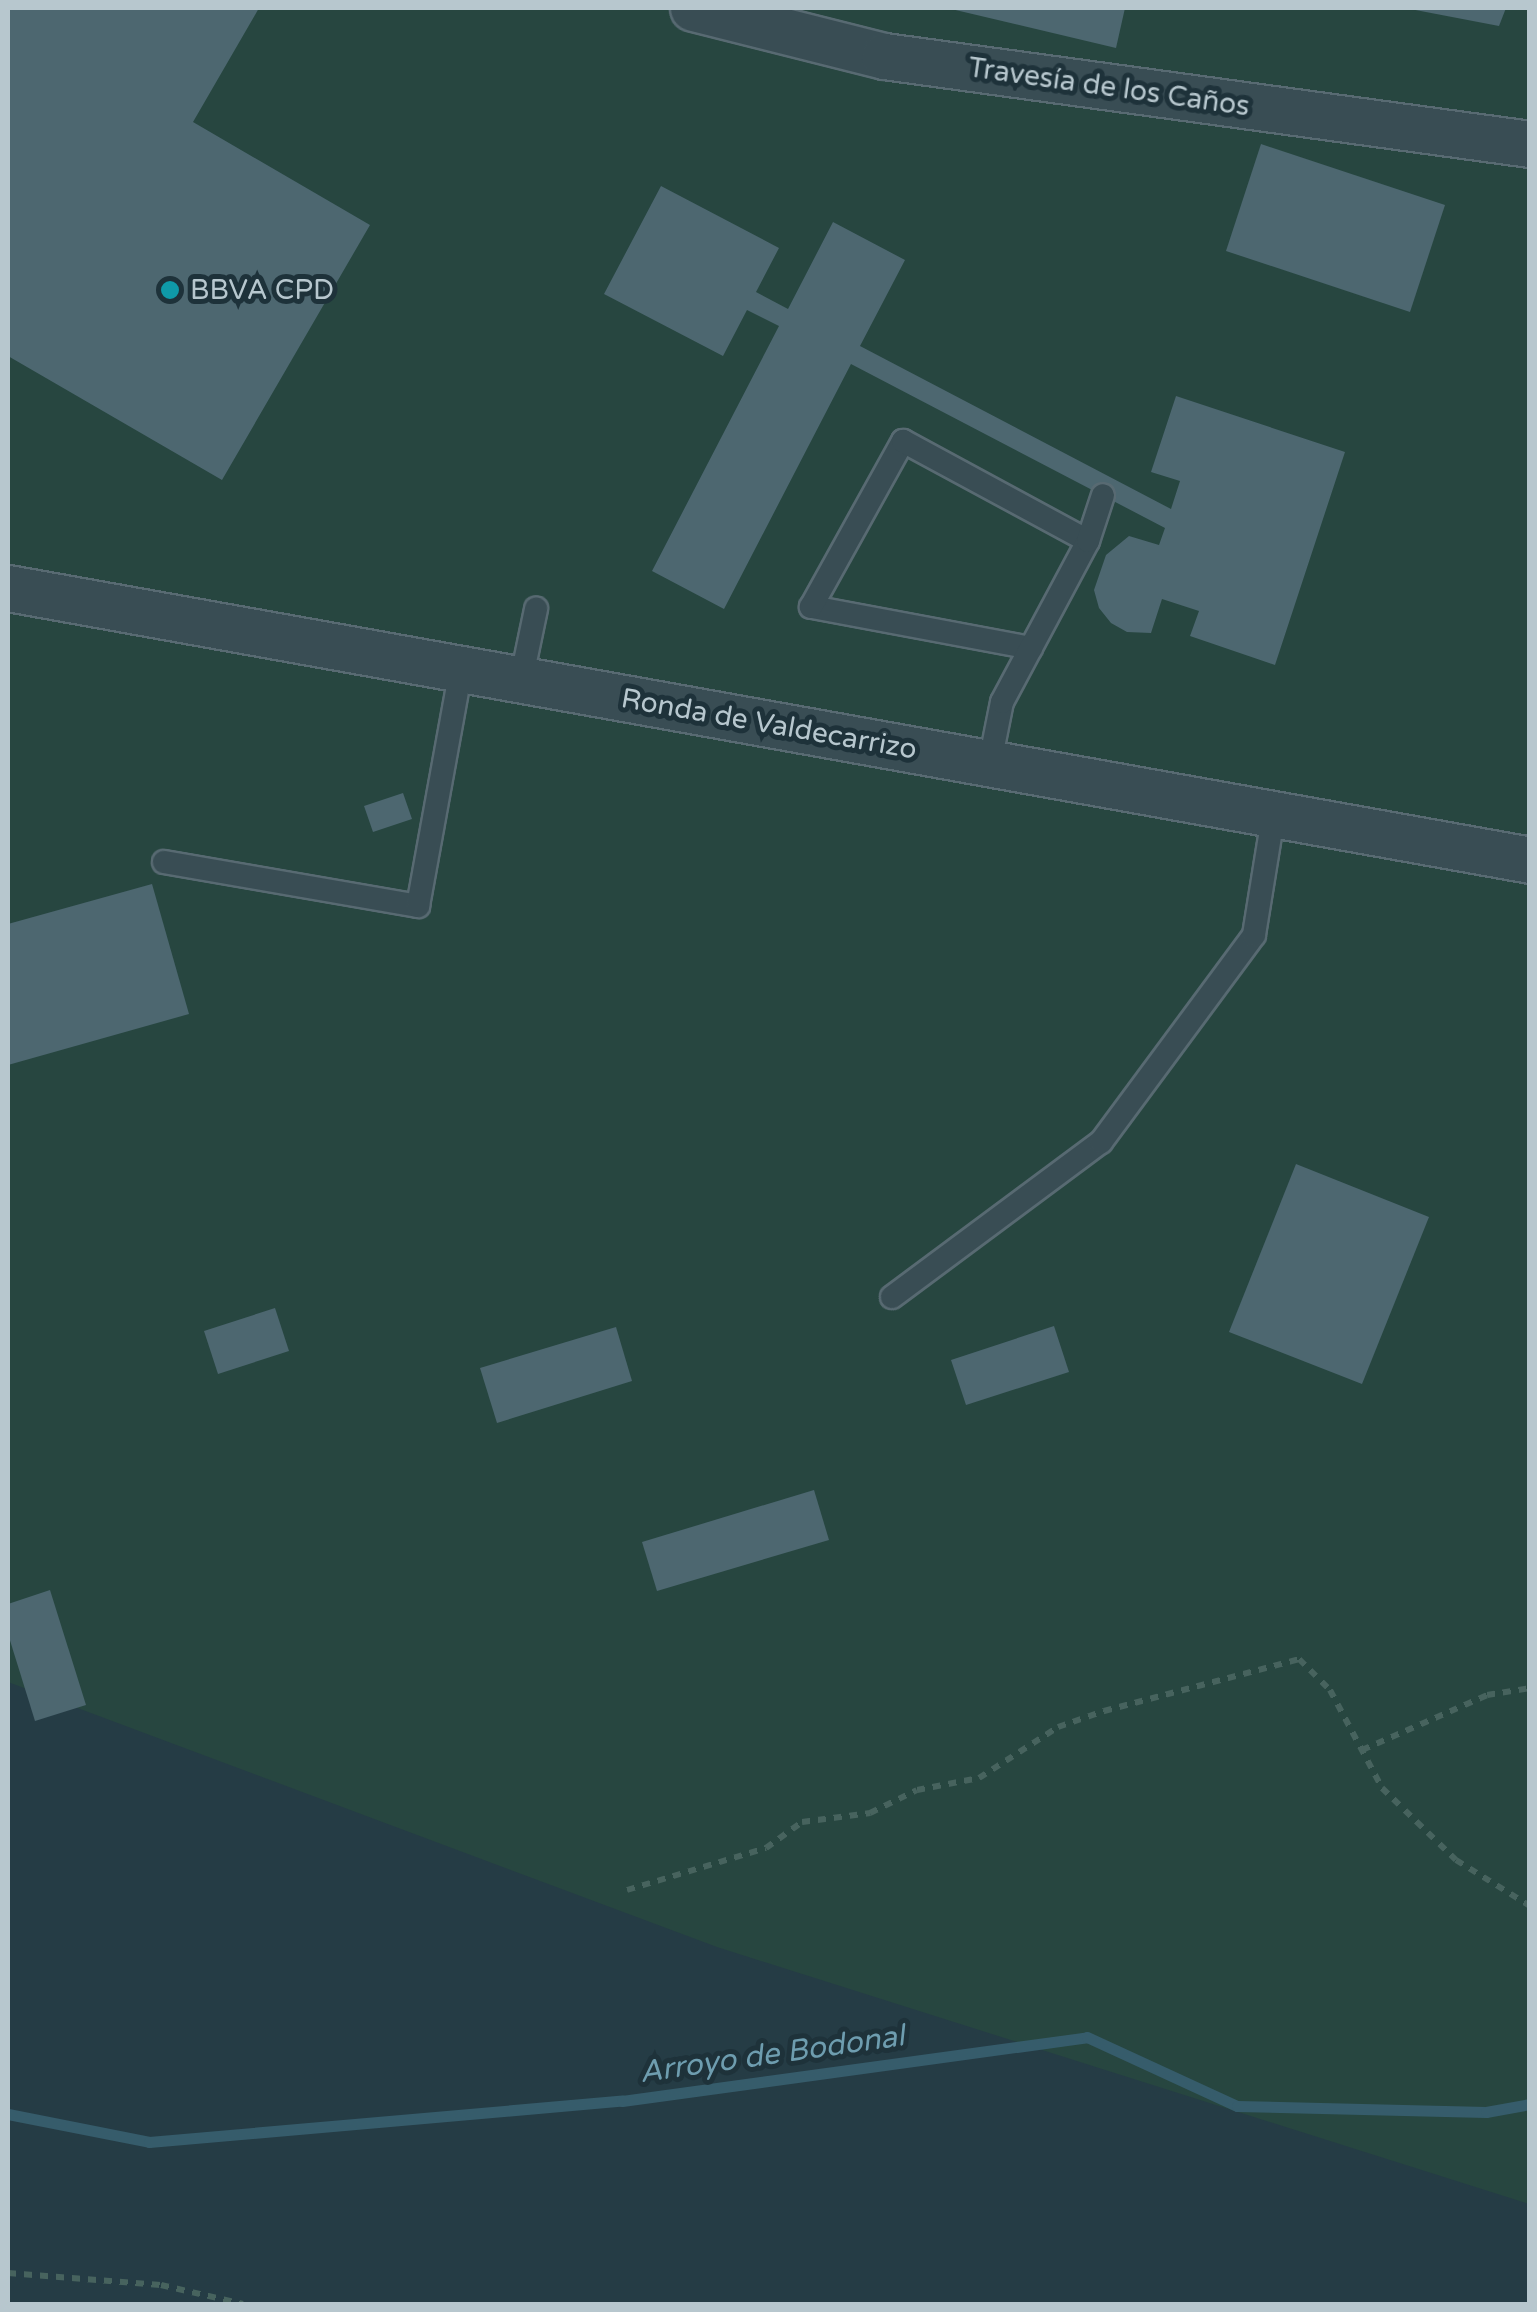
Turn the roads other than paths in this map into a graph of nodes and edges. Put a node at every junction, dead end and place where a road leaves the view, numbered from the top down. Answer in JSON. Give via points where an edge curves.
{"nodes":[{"id":1,"x":693,"y":8,"type":"edge"},
{"id":2,"x":1530,"y":144,"type":"edge"},
{"id":3,"x":1103,"y":495,"type":"dead end"},
{"id":4,"x":1088,"y":541,"type":"junction"},
{"id":5,"x":8,"y":588,"type":"edge"},
{"id":6,"x":536,"y":608,"type":"dead end"},
{"id":7,"x":1032,"y":648,"type":"junction"},
{"id":8,"x":461,"y":670,"type":"junction"},
{"id":9,"x":521,"y":681,"type":"junction"},
{"id":10,"x":990,"y":762,"type":"junction"},
{"id":11,"x":1274,"y":811,"type":"junction"},
{"id":12,"x":1530,"y":860,"type":"edge"},
{"id":13,"x":164,"y":862,"type":"dead end"},
{"id":14,"x":892,"y":1296,"type":"dead end"}],
"edges":[{"from":1,"to":2,"type":"street","name":"Travesía de los Caños","via":[[884,56]]},
{"from":3,"to":4,"type":"lane"},
{"from":4,"to":7,"type":"lane"},
{"from":4,"to":7,"type":"lane","via":[[903,441],[811,607]]},
{"from":5,"to":8,"type":"street","name":"Ronda de Valdecarrizo"},
{"from":6,"to":9,"type":"lane"},
{"from":7,"to":10,"type":"lane","via":[[1002,702]]},
{"from":8,"to":9,"type":"street","name":"Ronda de Valdecarrizo"},
{"from":8,"to":13,"type":"lane","via":[[418,906]]},
{"from":9,"to":10,"type":"street","name":"Ronda de Valdecarrizo"},
{"from":10,"to":11,"type":"street","name":"Ronda de Valdecarrizo"},
{"from":11,"to":12,"type":"street","name":"Ronda de Valdecarrizo"},
{"from":11,"to":14,"type":"lane","via":[[1254,936],[1101,1142]]}]}
